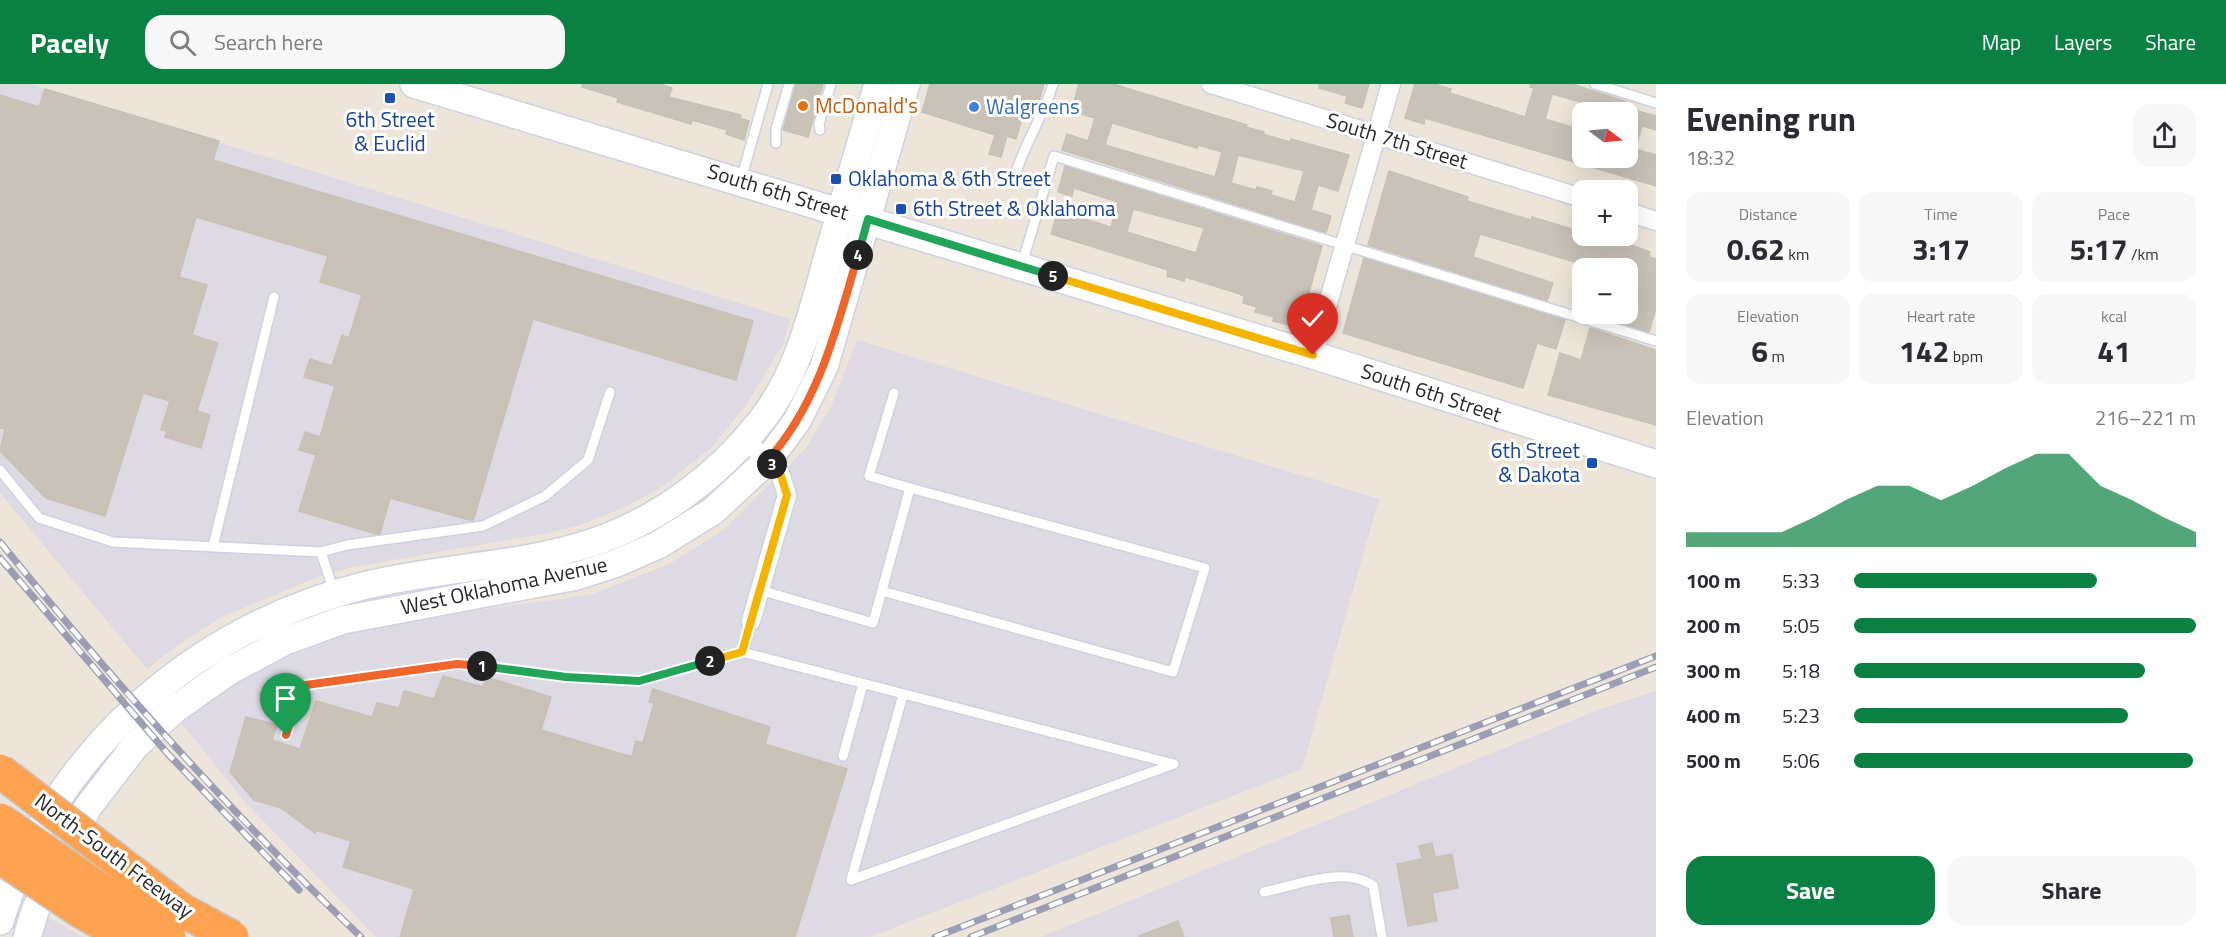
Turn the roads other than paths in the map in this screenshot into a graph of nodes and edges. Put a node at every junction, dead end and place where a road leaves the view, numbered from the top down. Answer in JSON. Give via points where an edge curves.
{"nodes":[{"id":1,"x":768,"y":84,"type":"edge"},
{"id":2,"x":789,"y":84,"type":"edge"},
{"id":3,"x":831,"y":84,"type":"edge"},
{"id":4,"x":878,"y":84,"type":"edge"},
{"id":5,"x":906,"y":84,"type":"edge"},
{"id":6,"x":1053,"y":84,"type":"edge"},
{"id":7,"x":1211,"y":84,"type":"edge"},
{"id":8,"x":1391,"y":84,"type":"edge"},
{"id":9,"x":1595,"y":84,"type":"edge"},
{"id":10,"x":417,"y":85,"type":"edge"},
{"id":11,"x":1656,"y":103,"type":"edge"},
{"id":12,"x":820,"y":130,"type":"dead end"},
{"id":13,"x":1377,"y":135,"type":"junction"},
{"id":14,"x":776,"y":143,"type":"dead end"},
{"id":15,"x":1017,"y":170,"type":"dead end"},
{"id":16,"x":740,"y":181,"type":"junction"},
{"id":17,"x":1572,"y":195,"type":"edge"},
{"id":18,"x":842,"y":211,"type":"junction"},
{"id":19,"x":1638,"y":215,"type":"edge"},
{"id":20,"x":868,"y":219,"type":"junction"},
{"id":21,"x":1656,"y":221,"type":"edge"},
{"id":22,"x":1345,"y":246,"type":"junction"},
{"id":23,"x":1022,"y":266,"type":"junction"},
{"id":24,"x":274,"y":297,"type":"dead end"},
{"id":25,"x":1656,"y":341,"type":"edge"},
{"id":26,"x":1313,"y":355,"type":"junction"},
{"id":27,"x":610,"y":392,"type":"dead end"},
{"id":28,"x":894,"y":393,"type":"dead end"},
{"id":29,"x":746,"y":440,"type":"junction"},
{"id":30,"x":768,"y":460,"type":"junction"},
{"id":31,"x":1656,"y":464,"type":"edge"},
{"id":32,"x":0,"y":470,"type":"edge"},
{"id":33,"x":910,"y":488,"type":"junction"},
{"id":34,"x":213,"y":546,"type":"junction"},
{"id":35,"x":321,"y":552,"type":"junction"},
{"id":36,"x":760,"y":590,"type":"junction"},
{"id":37,"x":882,"y":591,"type":"junction"},
{"id":38,"x":339,"y":607,"type":"junction"},
{"id":39,"x":751,"y":621,"type":"joint"},
{"id":40,"x":742,"y":652,"type":"junction"},
{"id":41,"x":863,"y":684,"type":"junction"},
{"id":42,"x":903,"y":695,"type":"junction"},
{"id":43,"x":286,"y":735,"type":"dead end"},
{"id":44,"x":843,"y":756,"type":"dead end"},
{"id":45,"x":0,"y":771,"type":"edge"},
{"id":46,"x":0,"y":820,"type":"edge"},
{"id":47,"x":0,"y":857,"type":"edge"},
{"id":48,"x":1264,"y":892,"type":"dead end"},
{"id":49,"x":2,"y":906,"type":"edge"},
{"id":50,"x":36,"y":908,"type":"junction"},
{"id":51,"x":27,"y":937,"type":"edge"},
{"id":52,"x":126,"y":937,"type":"edge"},
{"id":53,"x":169,"y":937,"type":"edge"},
{"id":54,"x":232,"y":937,"type":"edge"},
{"id":55,"x":1382,"y":937,"type":"edge"}],
"edges":[{"from":1,"to":16,"type":"lane"},
{"from":2,"to":14,"type":"lane","via":[[776,129]]},
{"from":3,"to":12,"type":"lane"},
{"from":4,"to":18,"type":"main road","name":"West Oklahoma Avenue"},
{"from":5,"to":20,"type":"main road","name":"West Oklahoma Avenue"},
{"from":6,"to":15,"type":"lane"},
{"from":7,"to":13,"type":"street","name":"South 7th Street"},
{"from":8,"to":13,"type":"street"},
{"from":9,"to":11,"type":"lane"},
{"from":10,"to":16,"type":"main road","name":"South 6th Street"},
{"from":13,"to":17,"type":"street","name":"South 7th Street"},
{"from":13,"to":22,"type":"street"},
{"from":16,"to":18,"type":"main road","name":"South 6th Street"},
{"from":18,"to":20,"type":"main road","name":"South 6th Street"},
{"from":18,"to":29,"type":"main road","name":"West Oklahoma Avenue","via":[[798,355],[782,390]]},
{"from":19,"to":21,"type":"street"},
{"from":20,"to":23,"type":"main road","name":"South 6th Street"},
{"from":20,"to":30,"type":"main road","name":"West Oklahoma Avenue","via":[[824,367],[797,421]]},
{"from":22,"to":23,"type":"lane","via":[[1054,156]]},
{"from":22,"to":25,"type":"lane"},
{"from":22,"to":26,"type":"street"},
{"from":23,"to":26,"type":"main road","name":"South 6th Street"},
{"from":24,"to":34,"type":"lane"},
{"from":26,"to":31,"type":"main road","name":"South 6th Street"},
{"from":27,"to":35,"type":"lane","via":[[588,460],[545,496],[483,526]]},
{"from":28,"to":33,"type":"lane","via":[[869,476]]},
{"from":29,"to":30,"type":"street"},
{"from":29,"to":38,"type":"main road","name":"West Oklahoma Avenue","via":[[677,501],[641,522],[591,543],[538,556],[367,585]]},
{"from":30,"to":36,"type":"street","via":[[780,473],[787,495]]},
{"from":30,"to":38,"type":"main road","name":"West Oklahoma Avenue","via":[[713,511],[658,545],[617,563],[577,576]]},
{"from":32,"to":34,"type":"lane","via":[[39,518],[113,542]]},
{"from":33,"to":37,"type":"lane"},
{"from":33,"to":37,"type":"lane","via":[[1205,568],[1173,672]]},
{"from":34,"to":35,"type":"lane"},
{"from":35,"to":38,"type":"lane"},
{"from":36,"to":37,"type":"lane","via":[[873,623]]},
{"from":36,"to":39,"type":"street"},
{"from":38,"to":49,"type":"main road","name":"West Oklahoma Avenue","via":[[293,607],[248,628],[193,661],[139,703],[98,746],[55,803]]},
{"from":38,"to":50,"type":"main road","name":"West Oklahoma Avenue","via":[[229,671],[175,710],[135,746],[88,807]]},
{"from":39,"to":40,"type":"lane"},
{"from":40,"to":41,"type":"lane"},
{"from":40,"to":43,"type":"lane","via":[[639,681],[457,664],[331,680],[306,685],[298,696]]},
{"from":41,"to":42,"type":"lane"},
{"from":41,"to":44,"type":"lane"},
{"from":42,"to":42,"type":"lane","via":[[1027,726],[1174,764],[851,880]]},
{"from":45,"to":54,"type":"highway","name":"North-South Freeway","bridge":true,"via":[[183,910]]},
{"from":46,"to":53,"type":"highway","name":"North-South Freeway","bridge":true},
{"from":47,"to":52,"type":"highway","bridge":true},
{"from":48,"to":55,"type":"lane","via":[[1342,876],[1361,877],[1373,885]]},
{"from":49,"to":50,"type":"street"},
{"from":50,"to":51,"type":"main road","name":"West Oklahoma Avenue"}]}
